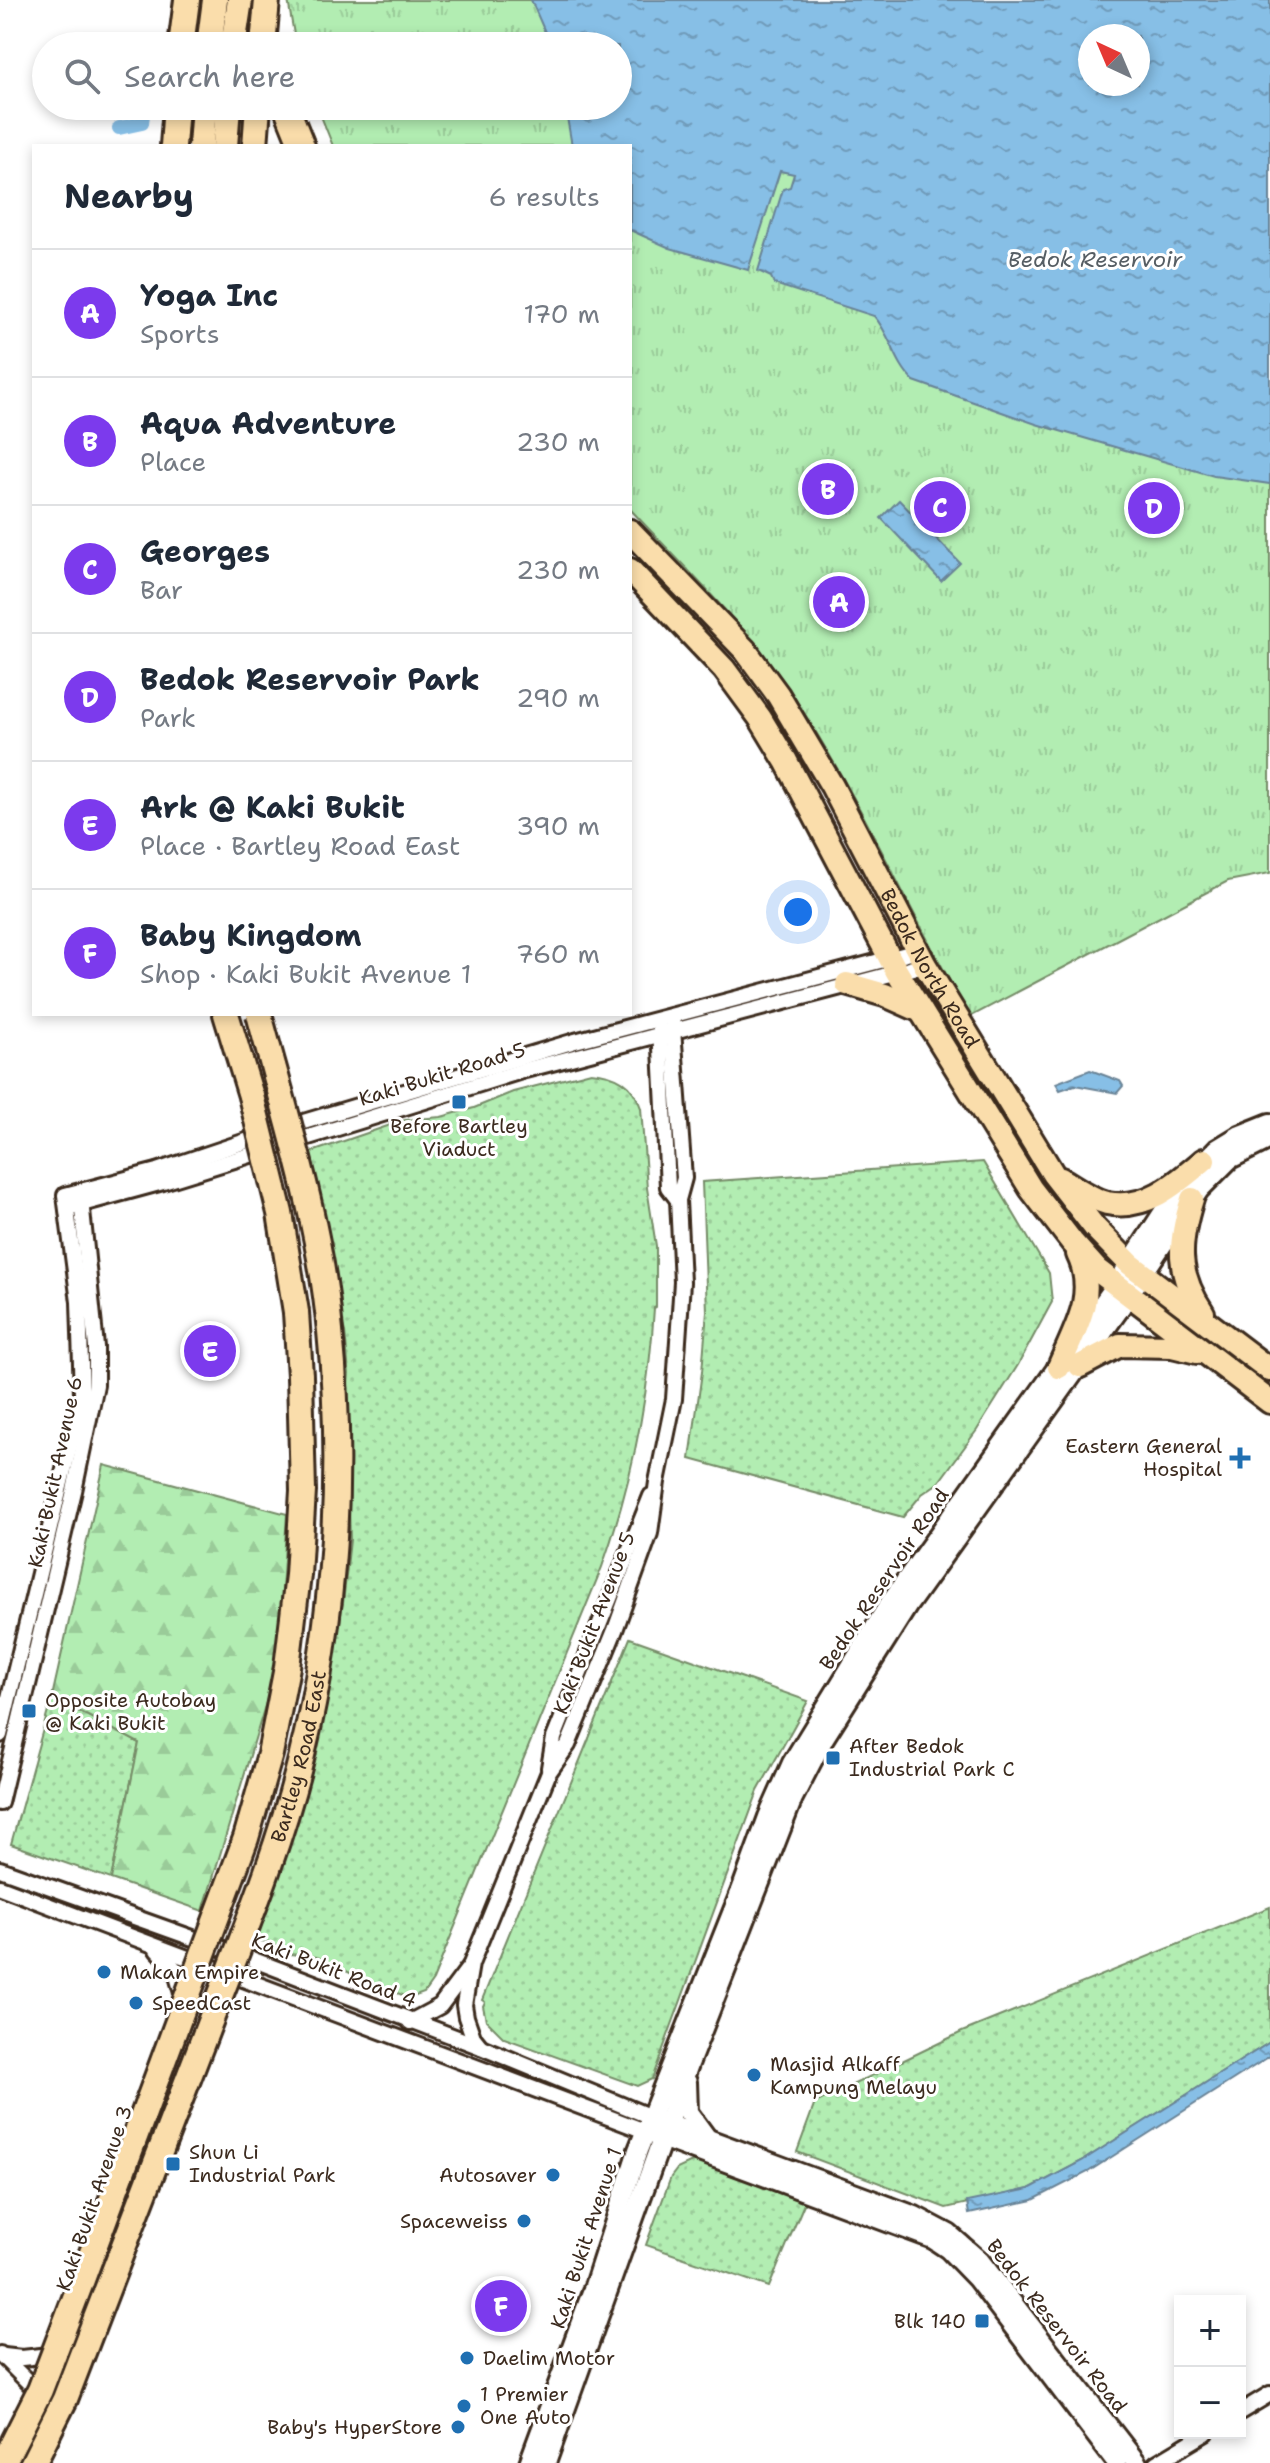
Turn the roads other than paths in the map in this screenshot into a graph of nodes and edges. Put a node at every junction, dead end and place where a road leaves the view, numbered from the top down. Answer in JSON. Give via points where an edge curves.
{"nodes":[{"id":1,"x":187,"y":0,"type":"edge"},
{"id":2,"x":215,"y":0,"type":"edge"},
{"id":3,"x":240,"y":0,"type":"edge"},
{"id":4,"x":267,"y":1,"type":"edge"},
{"id":5,"x":184,"y":32,"type":"edge"},
{"id":6,"x":211,"y":32,"type":"edge"},
{"id":7,"x":235,"y":32,"type":"edge"},
{"id":8,"x":264,"y":32,"type":"edge"},
{"id":9,"x":271,"y":32,"type":"edge"},
{"id":10,"x":175,"y":120,"type":"edge"},
{"id":11,"x":208,"y":120,"type":"edge"},
{"id":12,"x":224,"y":120,"type":"edge"},
{"id":13,"x":258,"y":120,"type":"edge"},
{"id":14,"x":292,"y":120,"type":"edge"},
{"id":15,"x":173,"y":144,"type":"edge"},
{"id":16,"x":218,"y":144,"type":"edge"},
{"id":17,"x":218,"y":144,"type":"edge"},
{"id":18,"x":257,"y":144,"type":"edge"},
{"id":19,"x":301,"y":144,"type":"edge"},
{"id":20,"x":632,"y":533,"type":"edge"},
{"id":21,"x":632,"y":572,"type":"edge"},
{"id":22,"x":708,"y":612,"type":"junction"},
{"id":23,"x":707,"y":650,"type":"junction"},
{"id":24,"x":921,"y":958,"type":"junction"},
{"id":25,"x":894,"y":966,"type":"junction"},
{"id":26,"x":847,"y":984,"type":"junction"},
{"id":27,"x":921,"y":1011,"type":"junction"},
{"id":28,"x":227,"y":1016,"type":"edge"},
{"id":29,"x":260,"y":1016,"type":"edge"},
{"id":30,"x":666,"y":1025,"type":"junction"},
{"id":31,"x":1270,"y":1123,"type":"edge"},
{"id":32,"x":1270,"y":1139,"type":"edge"},
{"id":33,"x":1204,"y":1160,"type":"junction"},
{"id":34,"x":1053,"y":1174,"type":"junction"},
{"id":35,"x":1192,"y":1199,"type":"junction"},
{"id":36,"x":74,"y":1200,"type":"junction"},
{"id":37,"x":1072,"y":1242,"type":"junction"},
{"id":38,"x":1137,"y":1270,"type":"junction"},
{"id":39,"x":1123,"y":1290,"type":"junction"},
{"id":40,"x":1213,"y":1327,"type":"junction"},
{"id":41,"x":1206,"y":1354,"type":"junction"},
{"id":42,"x":1069,"y":1366,"type":"junction"},
{"id":43,"x":1270,"y":1370,"type":"edge"},
{"id":44,"x":1270,"y":1402,"type":"edge"},
{"id":45,"x":0,"y":1735,"type":"edge"},
{"id":46,"x":0,"y":1803,"type":"edge"},
{"id":47,"x":0,"y":1869,"type":"edge"},
{"id":48,"x":0,"y":1887,"type":"edge"},
{"id":49,"x":205,"y":1943,"type":"junction"},
{"id":50,"x":150,"y":1944,"type":"junction"},
{"id":51,"x":237,"y":1954,"type":"junction"},
{"id":52,"x":198,"y":1963,"type":"junction"},
{"id":53,"x":471,"y":1964,"type":"junction"},
{"id":54,"x":230,"y":1975,"type":"junction"},
{"id":55,"x":184,"y":2002,"type":"junction"},
{"id":56,"x":410,"y":2022,"type":"junction"},
{"id":57,"x":481,"y":2047,"type":"junction"},
{"id":58,"x":689,"y":2064,"type":"junction"},
{"id":59,"x":656,"y":2128,"type":"junction"},
{"id":60,"x":710,"y":2142,"type":"junction"},
{"id":61,"x":60,"y":2354,"type":"junction"},
{"id":62,"x":2,"y":2355,"type":"edge"},
{"id":63,"x":1270,"y":2394,"type":"edge"},
{"id":64,"x":42,"y":2396,"type":"junction"},
{"id":65,"x":1246,"y":2408,"type":"edge"},
{"id":66,"x":1196,"y":2439,"type":"edge"},
{"id":67,"x":3,"y":2463,"type":"edge"},
{"id":68,"x":11,"y":2463,"type":"edge"},
{"id":69,"x":33,"y":2463,"type":"edge"},
{"id":70,"x":43,"y":2463,"type":"edge"},
{"id":71,"x":529,"y":2463,"type":"edge"},
{"id":72,"x":546,"y":2463,"type":"edge"},
{"id":73,"x":1117,"y":2463,"type":"edge"},
{"id":74,"x":1137,"y":2463,"type":"edge"},
{"id":75,"x":1156,"y":2463,"type":"edge"}],
"edges":[{"from":1,"to":5,"type":"highway"},
{"from":2,"to":6,"type":"highway"},
{"from":3,"to":7,"type":"highway"},
{"from":4,"to":8,"type":"highway"},
{"from":4,"to":9,"type":"highway"},
{"from":10,"to":15,"type":"highway"},
{"from":11,"to":16,"type":"highway","bridge":true},
{"from":12,"to":17,"type":"highway","bridge":true},
{"from":13,"to":18,"type":"highway"},
{"from":14,"to":19,"type":"highway"},
{"from":20,"to":22,"type":"main road","name":"Bedok North Road"},
{"from":21,"to":23,"type":"main road","name":"Bedok North Road"},
{"from":22,"to":23,"type":"main road"},
{"from":22,"to":24,"type":"main road","name":"Bedok North Road","via":[[745,650],[802,732]]},
{"from":23,"to":25,"type":"main road","name":"Bedok North Road","via":[[786,761]]},
{"from":24,"to":25,"type":"street","name":"Kaki Bukit Road 5"},
{"from":24,"to":34,"type":"main road","name":"Bedok North Road"},
{"from":25,"to":26,"type":"street","name":"Kaki Bukit Road 5"},
{"from":25,"to":27,"type":"main road","name":"Bedok North Road"},
{"from":25,"to":30,"type":"street","name":"Kaki Bukit Road 5"},
{"from":26,"to":27,"type":"main road"},
{"from":26,"to":30,"type":"street","name":"Kaki Bukit Road 5"},
{"from":27,"to":37,"type":"main road","name":"Bedok North Road","via":[[1031,1189]]},
{"from":28,"to":67,"type":"highway","name":"Bartley Road East","bridge":true,"via":[[280,1213],[296,1312],[303,1491],[287,1667],[246,1838],[40,2390]]},
{"from":29,"to":69,"type":"highway","name":"Bartley Road East","bridge":true,"via":[[316,1230],[331,1332],[336,1490],[319,1666],[290,1801],[244,1933],[65,2399]]},
{"from":30,"to":36,"type":"street","name":"Kaki Bukit Road 5","via":[[575,1041],[300,1123]]},
{"from":30,"to":53,"type":"street","name":"Kaki Bukit Avenue 5","via":[[684,1178],[678,1200],[682,1282],[674,1399],[657,1482]]},
{"from":31,"to":33,"type":"main road","name":"Bedok Reservoir Road","via":[[1231,1139]]},
{"from":32,"to":35,"type":"main road","name":"Bedok Reservoir Road","via":[[1230,1159]]},
{"from":33,"to":34,"type":"main road","via":[[1165,1192],[1129,1202],[1108,1203]]},
{"from":33,"to":38,"type":"main road","name":"Bedok Reservoir Road","via":[[1179,1188]]},
{"from":34,"to":38,"type":"main road","name":"Bedok North Road"},
{"from":35,"to":38,"type":"main road","name":"Bedok Reservoir Road"},
{"from":35,"to":40,"type":"main road","via":[[1182,1236],[1182,1265],[1191,1296]]},
{"from":36,"to":45,"type":"street","name":"Kaki Bukit Avenue 6","via":[[82,1395]]},
{"from":36,"to":46,"type":"street","name":"Kaki Bukit Avenue 6","via":[[96,1347],[96,1385]]},
{"from":37,"to":39,"type":"main road","name":"Bedok North Road"},
{"from":37,"to":42,"type":"main road","via":[[1084,1266],[1087,1292]]},
{"from":38,"to":39,"type":"main road","name":"Bedok Reservoir Road"},
{"from":38,"to":40,"type":"main road","name":"Bedok North Road"},
{"from":39,"to":41,"type":"main road","name":"Bedok North Road"},
{"from":39,"to":42,"type":"main road","name":"Bedok Reservoir Road"},
{"from":40,"to":43,"type":"main road","name":"Bedok North Road"},
{"from":41,"to":42,"type":"main road","via":[[1172,1346],[1120,1345]]},
{"from":41,"to":44,"type":"main road","name":"Bedok North Road"},
{"from":42,"to":58,"type":"main road","name":"Bedok Reservoir Road","via":[[824,1738],[789,1808]]},
{"from":42,"to":59,"type":"main road","name":"Bedok Reservoir Road","via":[[894,1598],[792,1763]]},
{"from":47,"to":49,"type":"street","name":"Kaki Bukit Road 4"},
{"from":48,"to":50,"type":"street","name":"Kaki Bukit Road 4"},
{"from":49,"to":51,"type":"street","name":"Kaki Bukit Road 4"},
{"from":49,"to":52,"type":"street","name":"Kaki Bukit Avenue 3"},
{"from":50,"to":52,"type":"street","name":"Kaki Bukit Road 4"},
{"from":50,"to":55,"type":"street","via":[[175,1969]]},
{"from":51,"to":54,"type":"street"},
{"from":51,"to":56,"type":"street","name":"Kaki Bukit Road 4"},
{"from":52,"to":54,"type":"street","name":"Kaki Bukit Road 4"},
{"from":52,"to":55,"type":"street","name":"Kaki Bukit Avenue 3"},
{"from":53,"to":56,"type":"street","via":[[440,2006]]},
{"from":53,"to":57,"type":"street","via":[[464,2005]]},
{"from":54,"to":59,"type":"street","name":"Kaki Bukit Road 4"},
{"from":54,"to":70,"type":"street"},
{"from":55,"to":61,"type":"street","name":"Kaki Bukit Avenue 3"},
{"from":56,"to":57,"type":"street","name":"Kaki Bukit Road 4"},
{"from":57,"to":59,"type":"street","name":"Kaki Bukit Road 4"},
{"from":58,"to":59,"type":"main road","name":"Bedok Reservoir Road"},
{"from":58,"to":60,"type":"main road","via":[[688,2112]]},
{"from":59,"to":60,"type":"main road","name":"Bedok Reservoir Road"},
{"from":59,"to":71,"type":"main road","name":"Kaki Bukit Avenue 1"},
{"from":59,"to":72,"type":"main road","name":"Kaki Bukit Avenue 1","via":[[601,2316]]},
{"from":59,"to":73,"type":"main road","name":"Bedok Reservoir Road","via":[[948,2249],[977,2279]]},
{"from":60,"to":74,"type":"main road","name":"Bedok Reservoir Road","via":[[931,2222],[949,2234],[980,2261]]},
{"from":61,"to":62,"type":"street"},
{"from":61,"to":64,"type":"street","name":"Kaki Bukit Avenue 3"},
{"from":62,"to":64,"type":"street"},
{"from":63,"to":65,"type":"street"},
{"from":64,"to":68,"type":"street","name":"Kaki Bukit Avenue 3"},
{"from":66,"to":75,"type":"street"}]}
